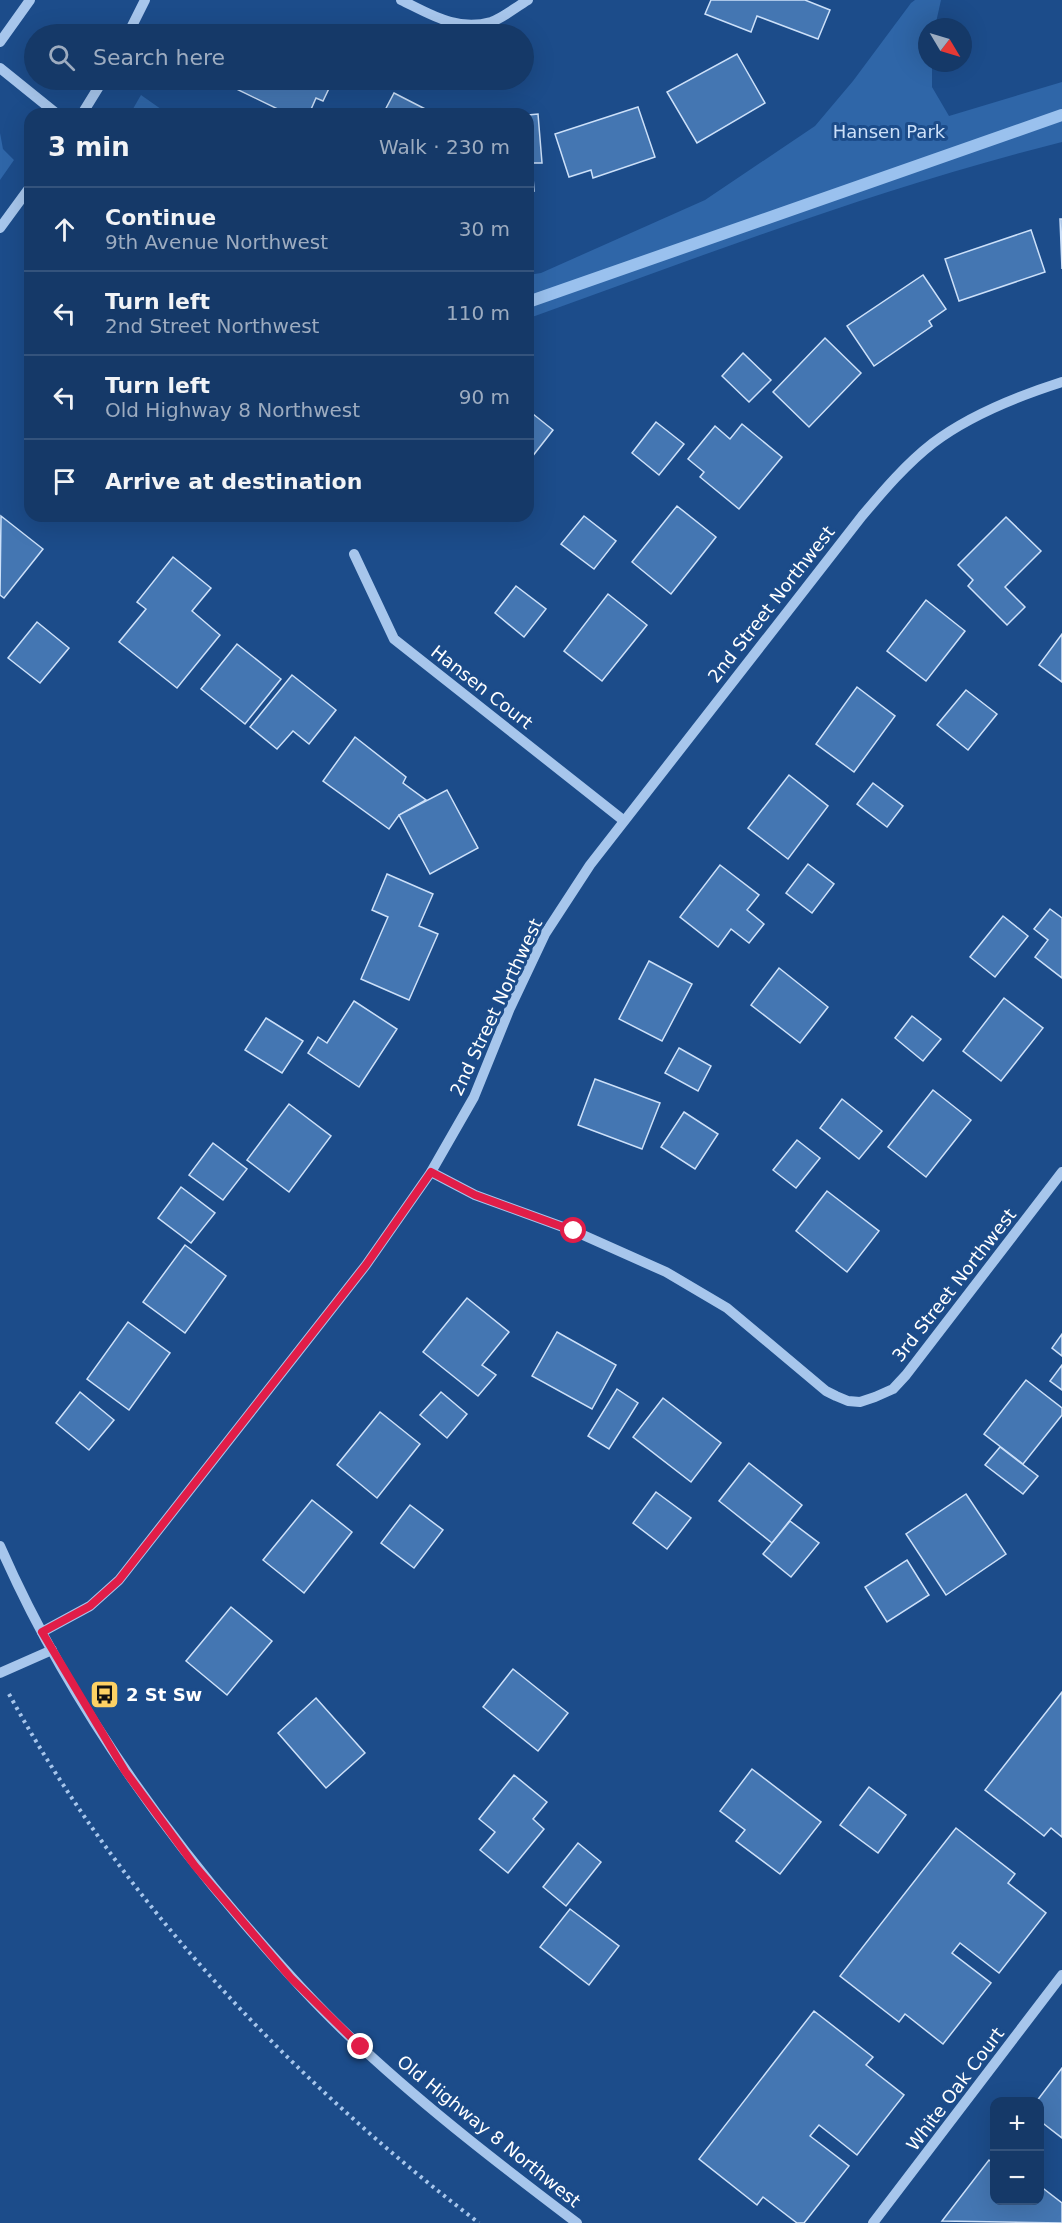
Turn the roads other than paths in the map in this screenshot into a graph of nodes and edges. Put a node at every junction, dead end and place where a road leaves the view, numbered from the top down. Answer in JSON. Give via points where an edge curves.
{"nodes":[{"id":1,"x":30,"y":0,"type":"edge"},
{"id":2,"x":145,"y":0,"type":"edge"},
{"id":3,"x":401,"y":0,"type":"edge"},
{"id":4,"x":528,"y":0,"type":"edge"},
{"id":5,"x":133,"y":24,"type":"edge"},
{"id":6,"x":452,"y":24,"type":"edge"},
{"id":7,"x":479,"y":24,"type":"edge"},
{"id":8,"x":0,"y":42,"type":"edge"},
{"id":9,"x":0,"y":68,"type":"edge"},
{"id":10,"x":24,"y":87,"type":"edge"},
{"id":11,"x":27,"y":90,"type":"edge"},
{"id":12,"x":97,"y":90,"type":"edge"},
{"id":13,"x":50,"y":108,"type":"edge"},
{"id":14,"x":86,"y":108,"type":"edge"},
{"id":15,"x":24,"y":195,"type":"edge"},
{"id":16,"x":0,"y":228,"type":"edge"},
{"id":17,"x":1062,"y":382,"type":"edge"},
{"id":18,"x":354,"y":554,"type":"dead end"},
{"id":19,"x":623,"y":820,"type":"junction"},
{"id":20,"x":431,"y":1172,"type":"junction"},
{"id":21,"x":1062,"y":1172,"type":"edge"},
{"id":22,"x":0,"y":1546,"type":"edge"},
{"id":23,"x":42,"y":1632,"type":"junction"},
{"id":24,"x":52,"y":1650,"type":"junction"},
{"id":25,"x":0,"y":1674,"type":"edge"},
{"id":26,"x":1062,"y":1975,"type":"edge"},
{"id":27,"x":576,"y":2223,"type":"edge"},
{"id":28,"x":873,"y":2223,"type":"edge"}],
"edges":[{"from":1,"to":8,"type":"street"},
{"from":2,"to":5,"type":"street"},
{"from":3,"to":6,"type":"street"},
{"from":4,"to":7,"type":"street"},
{"from":9,"to":10,"type":"street"},
{"from":11,"to":13,"type":"street"},
{"from":12,"to":14,"type":"street"},
{"from":15,"to":16,"type":"street"},
{"from":17,"to":19,"type":"street","name":"2nd Street Northwest","via":[[975,418],[934,442],[912,461],[862,516]]},
{"from":18,"to":19,"type":"street","name":"Hansen Court","via":[[394,639]]},
{"from":19,"to":20,"type":"street","name":"2nd Street Northwest","via":[[545,934],[474,1097]]},
{"from":20,"to":21,"type":"street","name":"3rd Street Northwest","via":[[475,1195],[574,1231],[666,1272],[727,1308],[826,1391],[848,1401],[875,1398],[893,1389]]},
{"from":20,"to":23,"type":"street","name":"2nd Street Northwest","via":[[366,1265],[119,1580],[90,1606]]},
{"from":22,"to":23,"type":"street","name":"Old Highway 8 Northwest"},
{"from":23,"to":24,"type":"street","name":"Old Highway 8 Northwest"},
{"from":24,"to":25,"type":"street"},
{"from":24,"to":27,"type":"street","name":"Old Highway 8 Northwest","via":[[132,1780],[195,1866],[291,1978],[438,2115]]},
{"from":26,"to":28,"type":"street","name":"White Oak Court"}]}
